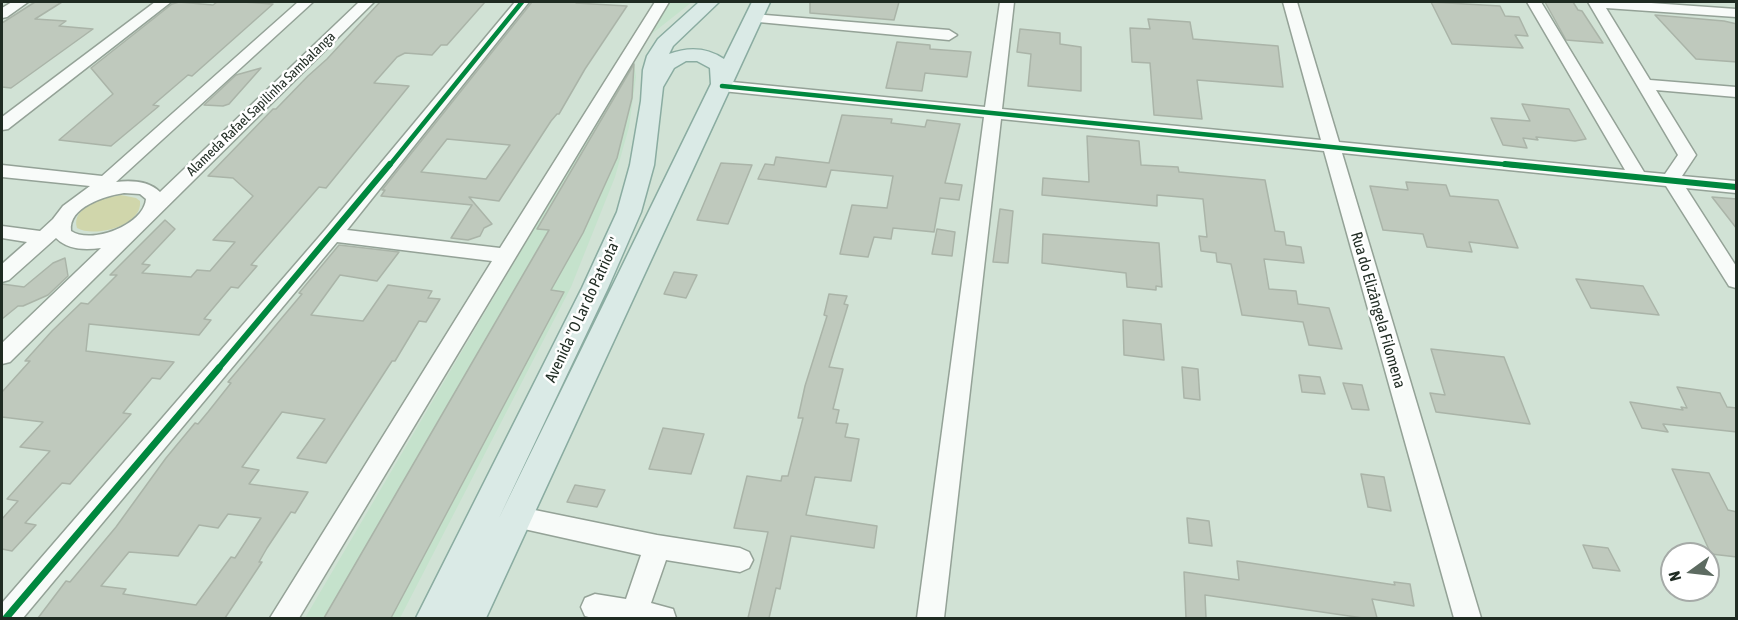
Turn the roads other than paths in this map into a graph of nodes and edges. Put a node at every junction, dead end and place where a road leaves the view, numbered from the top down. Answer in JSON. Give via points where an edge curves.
{"nodes":[{"id":1,"x":21,"y":2,"type":"edge"},
{"id":2,"x":163,"y":2,"type":"edge"},
{"id":3,"x":306,"y":2,"type":"edge"},
{"id":4,"x":367,"y":2,"type":"edge"},
{"id":5,"x":522,"y":2,"type":"edge"},
{"id":6,"x":662,"y":2,"type":"edge"},
{"id":7,"x":710,"y":2,"type":"edge"},
{"id":8,"x":1007,"y":2,"type":"edge"},
{"id":9,"x":1290,"y":2,"type":"edge"},
{"id":10,"x":1534,"y":2,"type":"edge"},
{"id":11,"x":1596,"y":2,"type":"edge"},
{"id":12,"x":757,"y":10,"type":"edge"},
{"id":13,"x":1737,"y":13,"type":"edge"},
{"id":14,"x":2,"y":14,"type":"edge"},
{"id":15,"x":950,"y":36,"type":"dead end"},
{"id":16,"x":1645,"y":84,"type":"junction"},
{"id":17,"x":722,"y":86,"type":"junction"},
{"id":18,"x":1737,"y":92,"type":"edge"},
{"id":19,"x":652,"y":101,"type":"junction"},
{"id":20,"x":994,"y":113,"type":"junction"},
{"id":21,"x":2,"y":125,"type":"edge"},
{"id":22,"x":1330,"y":146,"type":"junction"},
{"id":23,"x":2,"y":171,"type":"edge"},
{"id":24,"x":1637,"y":175,"type":"junction"},
{"id":25,"x":1671,"y":179,"type":"junction"},
{"id":26,"x":105,"y":182,"type":"junction"},
{"id":27,"x":1737,"y":187,"type":"edge"},
{"id":28,"x":88,"y":198,"type":"junction"},
{"id":29,"x":155,"y":207,"type":"junction"},
{"id":30,"x":62,"y":222,"type":"junction"},
{"id":31,"x":133,"y":229,"type":"junction"},
{"id":32,"x":2,"y":232,"type":"edge"},
{"id":33,"x":332,"y":235,"type":"junction"},
{"id":34,"x":44,"y":238,"type":"junction"},
{"id":35,"x":506,"y":256,"type":"junction"},
{"id":36,"x":2,"y":275,"type":"edge"},
{"id":37,"x":1737,"y":281,"type":"edge"},
{"id":38,"x":2,"y":356,"type":"edge"},
{"id":39,"x":515,"y":518,"type":"junction"},
{"id":40,"x":657,"y":547,"type":"junction"},
{"id":41,"x":740,"y":560,"type":"dead end"},
{"id":42,"x":595,"y":607,"type":"dead end"},
{"id":43,"x":634,"y":614,"type":"junction"},
{"id":44,"x":6,"y":618,"type":"edge"},
{"id":45,"x":284,"y":618,"type":"edge"},
{"id":46,"x":433,"y":618,"type":"edge"},
{"id":47,"x":468,"y":618,"type":"edge"},
{"id":48,"x":663,"y":618,"type":"edge"},
{"id":49,"x":930,"y":618,"type":"edge"},
{"id":50,"x":1467,"y":618,"type":"edge"}],
"edges":[{"from":1,"to":14,"type":"street"},
{"from":2,"to":21,"type":"street"},
{"from":3,"to":26,"type":"street"},
{"from":4,"to":29,"type":"street","name":"Alameda Rafael Sapilinha Sambalanga"},
{"from":5,"to":33,"type":"street"},
{"from":6,"to":35,"type":"street"},
{"from":7,"to":19,"type":"main road","name":"Avenida \"O Lar do Patriota\"","via":[[665,43],[657,56]]},
{"from":8,"to":20,"type":"street"},
{"from":9,"to":22,"type":"street","name":"Rua do Elizângela Filomena"},
{"from":10,"to":24,"type":"street"},
{"from":11,"to":13,"type":"street"},
{"from":11,"to":16,"type":"street"},
{"from":12,"to":15,"type":"street"},
{"from":12,"to":17,"type":"main road","name":"Avenida \"O Lar do Patriota\""},
{"from":16,"to":18,"type":"street"},
{"from":16,"to":25,"type":"street","via":[[1687,155]]},
{"from":17,"to":19,"type":"main road","via":[[720,66],[701,54],[687,55],[665,64]]},
{"from":17,"to":20,"type":"street"},
{"from":17,"to":39,"type":"main road","name":"Avenida \"O Lar do Patriota\""},
{"from":19,"to":46,"type":"main road","name":"Avenida \"O Lar do Patriota\"","via":[[642,165],[629,212]]},
{"from":20,"to":22,"type":"street"},
{"from":20,"to":49,"type":"street"},
{"from":22,"to":24,"type":"street"},
{"from":22,"to":50,"type":"street","name":"Rua do Elizângela Filomena"},
{"from":23,"to":26,"type":"street"},
{"from":24,"to":25,"type":"street"},
{"from":25,"to":27,"type":"street"},
{"from":25,"to":37,"type":"street"},
{"from":26,"to":28,"type":"street"},
{"from":28,"to":29,"type":"street","via":[[110,189],[137,187],[154,194]]},
{"from":28,"to":30,"type":"street","via":[[70,210]]},
{"from":29,"to":31,"type":"street","name":"Alameda Rafael Sapilinha Sambalanga"},
{"from":30,"to":31,"type":"street","name":"Alameda Rafael Sapilinha Sambalanga","via":[[63,236],[84,243]]},
{"from":30,"to":34,"type":"street"},
{"from":31,"to":38,"type":"street","name":"Alameda Rafael Sapilinha Sambalanga"},
{"from":32,"to":34,"type":"street"},
{"from":33,"to":35,"type":"street"},
{"from":33,"to":44,"type":"street"},
{"from":34,"to":36,"type":"street"},
{"from":35,"to":45,"type":"street"},
{"from":39,"to":40,"type":"street"},
{"from":39,"to":47,"type":"main road","name":"Avenida \"O Lar do Patriota\""},
{"from":40,"to":41,"type":"street"},
{"from":40,"to":43,"type":"street"},
{"from":42,"to":43,"type":"street"},
{"from":43,"to":48,"type":"street"}]}
